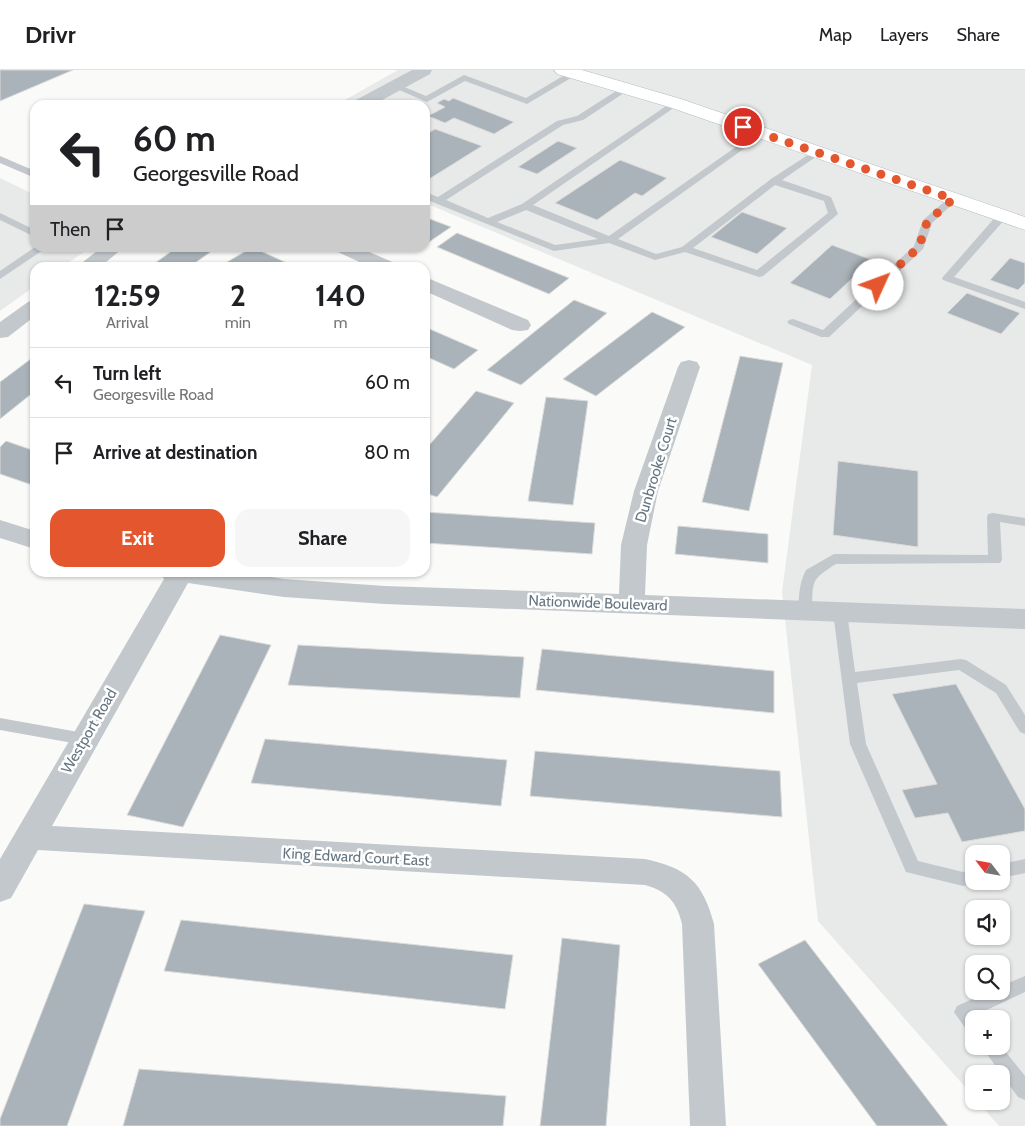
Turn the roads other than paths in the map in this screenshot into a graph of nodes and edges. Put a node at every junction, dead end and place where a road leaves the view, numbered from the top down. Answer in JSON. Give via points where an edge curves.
{"nodes":[{"id":1,"x":424,"y":70,"type":"edge"},
{"id":2,"x":607,"y":70,"type":"edge"},
{"id":3,"x":568,"y":72,"type":"edge"},
{"id":4,"x":394,"y":86,"type":"junction"},
{"id":5,"x":624,"y":89,"type":"junction"},
{"id":6,"x":369,"y":100,"type":"edge"},
{"id":7,"x":675,"y":103,"type":"junction"},
{"id":8,"x":760,"y":133,"type":"junction"},
{"id":9,"x":817,"y":152,"type":"junction"},
{"id":10,"x":0,"y":159,"type":"edge"},
{"id":11,"x":30,"y":173,"type":"edge"},
{"id":12,"x":774,"y":181,"type":"junction"},
{"id":13,"x":430,"y":197,"type":"edge"},
{"id":14,"x":953,"y":199,"type":"junction"},
{"id":15,"x":438,"y":201,"type":"junction"},
{"id":16,"x":526,"y":206,"type":"junction"},
{"id":17,"x":0,"y":216,"type":"edge"},
{"id":18,"x":1002,"y":216,"type":"junction"},
{"id":19,"x":488,"y":222,"type":"junction"},
{"id":20,"x":1025,"y":224,"type":"edge"},
{"id":21,"x":30,"y":231,"type":"edge"},
{"id":22,"x":610,"y":240,"type":"junction"},
{"id":23,"x":686,"y":249,"type":"junction"},
{"id":24,"x":35,"y":252,"type":"edge"},
{"id":25,"x":107,"y":252,"type":"edge"},
{"id":26,"x":354,"y":252,"type":"edge"},
{"id":27,"x":93,"y":262,"type":"edge"},
{"id":28,"x":376,"y":262,"type":"edge"},
{"id":29,"x":0,"y":276,"type":"edge"},
{"id":30,"x":430,"y":285,"type":"edge"},
{"id":31,"x":1025,"y":306,"type":"edge"},
{"id":32,"x":30,"y":310,"type":"edge"},
{"id":33,"x":793,"y":322,"type":"dead end"},
{"id":34,"x":520,"y":325,"type":"dead end"},
{"id":35,"x":6,"y":328,"type":"edge"},
{"id":36,"x":30,"y":330,"type":"edge"},
{"id":37,"x":689,"y":367,"type":"dead end"},
{"id":38,"x":1025,"y":522,"type":"edge"},
{"id":39,"x":0,"y":529,"type":"edge"},
{"id":40,"x":30,"y":538,"type":"edge"},
{"id":41,"x":174,"y":577,"type":"edge"},
{"id":42,"x":205,"y":577,"type":"edge"},
{"id":43,"x":632,"y":604,"type":"junction"},
{"id":44,"x":805,"y":611,"type":"junction"},
{"id":45,"x":840,"y":612,"type":"junction"},
{"id":46,"x":1025,"y":620,"type":"edge"},
{"id":47,"x":849,"y":678,"type":"junction"},
{"id":48,"x":0,"y":724,"type":"edge"},
{"id":49,"x":1025,"y":728,"type":"edge"},
{"id":50,"x":84,"y":739,"type":"junction"},
{"id":51,"x":29,"y":836,"type":"junction"},
{"id":52,"x":1025,"y":866,"type":"edge"},
{"id":53,"x":1010,"y":869,"type":"edge"},
{"id":54,"x":965,"y":879,"type":"edge"},
{"id":55,"x":0,"y":888,"type":"edge"},
{"id":56,"x":1025,"y":984,"type":"edge"},
{"id":57,"x":967,"y":1010,"type":"edge"},
{"id":58,"x":997,"y":1055,"type":"edge"},
{"id":59,"x":1025,"y":1091,"type":"edge"},
{"id":60,"x":708,"y":1126,"type":"edge"}],
"edges":[{"from":1,"to":4,"type":"street"},
{"from":2,"to":7,"type":"main road"},
{"from":3,"to":4,"type":"lane","via":[[528,101],[464,78],[427,99]]},
{"from":3,"to":5,"type":"main road"},
{"from":4,"to":6,"type":"street"},
{"from":5,"to":7,"type":"main road"},
{"from":5,"to":15,"type":"lane","via":[[580,118],[560,123]]},
{"from":7,"to":8,"type":"main road"},
{"from":7,"to":16,"type":"lane"},
{"from":8,"to":9,"type":"main road"},
{"from":8,"to":22,"type":"lane"},
{"from":9,"to":12,"type":"lane"},
{"from":9,"to":14,"type":"main road"},
{"from":10,"to":11,"type":"lane"},
{"from":12,"to":23,"type":"lane"},
{"from":12,"to":23,"type":"lane","via":[[828,199],[833,214],[759,274]]},
{"from":13,"to":15,"type":"lane"},
{"from":14,"to":18,"type":"main road"},
{"from":14,"to":33,"type":"lane","via":[[927,222],[919,247],[825,335]]},
{"from":15,"to":19,"type":"lane"},
{"from":16,"to":19,"type":"lane"},
{"from":16,"to":22,"type":"lane"},
{"from":17,"to":21,"type":"lane"},
{"from":18,"to":20,"type":"main road"},
{"from":18,"to":31,"type":"lane","via":[[947,278]]},
{"from":19,"to":22,"type":"lane","via":[[554,248]]},
{"from":22,"to":23,"type":"lane","via":[[655,257]]},
{"from":24,"to":29,"type":"lane"},
{"from":25,"to":27,"type":"street"},
{"from":26,"to":28,"type":"street"},
{"from":30,"to":34,"type":"street"},
{"from":32,"to":35,"type":"street"},
{"from":35,"to":36,"type":"street"},
{"from":37,"to":43,"type":"street","name":"Dunbrooke Court","via":[[646,491],[634,545]]},
{"from":38,"to":44,"type":"lane","via":[[994,517],[995,560],[834,558],[811,573],[806,585]]},
{"from":39,"to":40,"type":"street"},
{"from":41,"to":50,"type":"street","name":"Westport Road"},
{"from":42,"to":43,"type":"street","name":"Nationwide Boulevard","via":[[284,588],[385,595]]},
{"from":43,"to":44,"type":"street","name":"Nationwide Boulevard"},
{"from":44,"to":45,"type":"street","name":"Nationwide Boulevard"},
{"from":45,"to":46,"type":"street","name":"Nationwide Boulevard"},
{"from":45,"to":47,"type":"lane"},
{"from":47,"to":49,"type":"lane","via":[[961,664],[1001,688]]},
{"from":47,"to":54,"type":"lane","via":[[858,744],[912,867]]},
{"from":48,"to":50,"type":"lane"},
{"from":50,"to":51,"type":"street","name":"Westport Road"},
{"from":51,"to":55,"type":"street","name":"Westport Road"},
{"from":51,"to":60,"type":"street","name":"King Edward Court East","via":[[661,875],[680,887],[694,904],[698,924]]},
{"from":52,"to":53,"type":"lane"},
{"from":56,"to":57,"type":"lane"},
{"from":58,"to":59,"type":"lane"}]}
